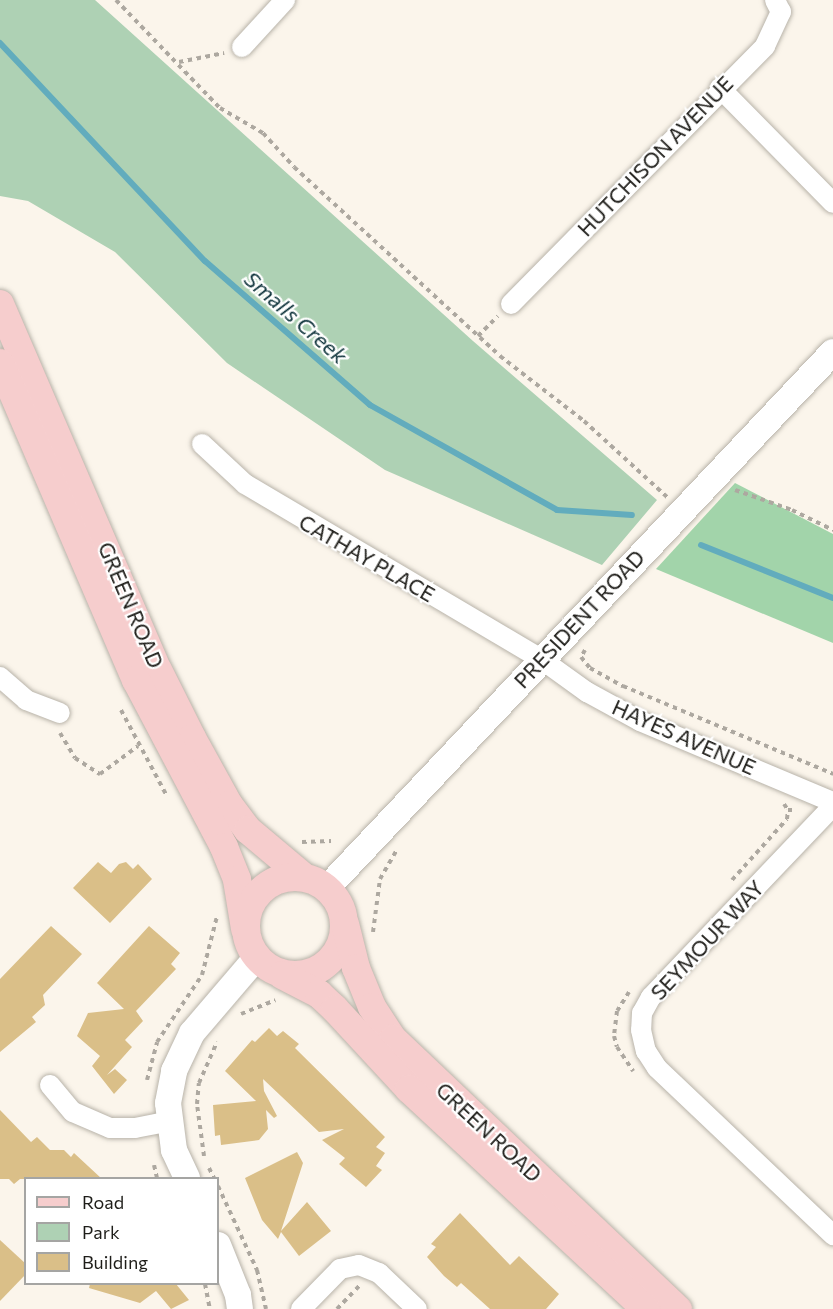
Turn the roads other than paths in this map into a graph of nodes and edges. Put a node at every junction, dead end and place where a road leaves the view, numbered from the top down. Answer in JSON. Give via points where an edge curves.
{"nodes":[{"id":1,"x":285,"y":0,"type":"edge"},
{"id":2,"x":776,"y":0,"type":"edge"},
{"id":3,"x":242,"y":46,"type":"road end"},
{"id":4,"x":720,"y":88,"type":"junction"},
{"id":5,"x":833,"y":203,"type":"edge"},
{"id":6,"x":511,"y":303,"type":"road end"},
{"id":7,"x":0,"y":304,"type":"edge"},
{"id":8,"x":833,"y":352,"type":"edge"},
{"id":9,"x":0,"y":363,"type":"edge"},
{"id":10,"x":202,"y":444,"type":"dead end"},
{"id":11,"x":541,"y":659,"type":"junction"},
{"id":12,"x":0,"y":677,"type":"edge"},
{"id":13,"x":60,"y":713,"type":"road end"},
{"id":14,"x":833,"y":804,"type":"edge"},
{"id":15,"x":316,"y":883,"type":"junction"},
{"id":16,"x":345,"y":924,"type":"junction"},
{"id":17,"x":245,"y":929,"type":"junction"},
{"id":18,"x":256,"y":958,"type":"junction"},
{"id":19,"x":281,"y":987,"type":"junction"},
{"id":20,"x":50,"y":1085,"type":"dead end"},
{"id":21,"x":171,"y":1121,"type":"junction"},
{"id":22,"x":186,"y":1177,"type":"edge"},
{"id":23,"x":833,"y":1235,"type":"edge"},
{"id":24,"x":219,"y":1248,"type":"edge"},
{"id":25,"x":240,"y":1309,"type":"edge"},
{"id":26,"x":301,"y":1309,"type":"edge"},
{"id":27,"x":417,"y":1309,"type":"edge"},
{"id":28,"x":646,"y":1309,"type":"edge"},
{"id":29,"x":678,"y":1309,"type":"edge"}],
"edges":[{"from":1,"to":3,"type":"street"},
{"from":2,"to":4,"type":"street","name":"HUTCHISON AVENUE","via":[[781,12],[765,46]]},
{"from":4,"to":5,"type":"street"},
{"from":4,"to":6,"type":"street","name":"HUTCHISON AVENUE"},
{"from":7,"to":15,"type":"main road","name":"GREEN ROAD","via":[[192,738],[229,805],[248,830]]},
{"from":8,"to":11,"type":"street","name":"PRESIDENT ROAD"},
{"from":9,"to":17,"type":"main road","name":"GREEN ROAD","via":[[136,680],[224,847],[237,880]]},
{"from":10,"to":11,"type":"street","name":"CATHAY PLACE","via":[[245,484]]},
{"from":11,"to":14,"type":"street","name":"HAYES AVENUE","via":[[587,692],[640,721]]},
{"from":11,"to":15,"type":"street","name":"PRESIDENT ROAD"},
{"from":12,"to":13,"type":"street","via":[[26,700]]},
{"from":14,"to":23,"type":"street","name":"SEYMOUR WAY","via":[[651,997],[642,1013],[641,1030],[645,1052],[657,1068]]},
{"from":15,"to":16,"type":"main road","via":[[339,903]]},
{"from":15,"to":17,"type":"main road","via":[[285,878],[265,886],[252,901]]},
{"from":16,"to":19,"type":"main road","via":[[344,936],[326,964]]},
{"from":16,"to":29,"type":"main road","name":"GREEN ROAD","via":[[356,968],[372,1007],[393,1039]]},
{"from":17,"to":18,"type":"main road"},
{"from":18,"to":19,"type":"main road"},
{"from":18,"to":21,"type":"street","via":[[207,1014],[180,1053],[170,1087]]},
{"from":19,"to":28,"type":"main road","name":"GREEN ROAD","via":[[319,994],[409,1089]]},
{"from":20,"to":21,"type":"street","via":[[73,1112],[110,1128]]},
{"from":21,"to":22,"type":"street","via":[[174,1150]]},
{"from":24,"to":25,"type":"street"},
{"from":26,"to":27,"type":"street","via":[[340,1269],[366,1266],[379,1273]]}]}
